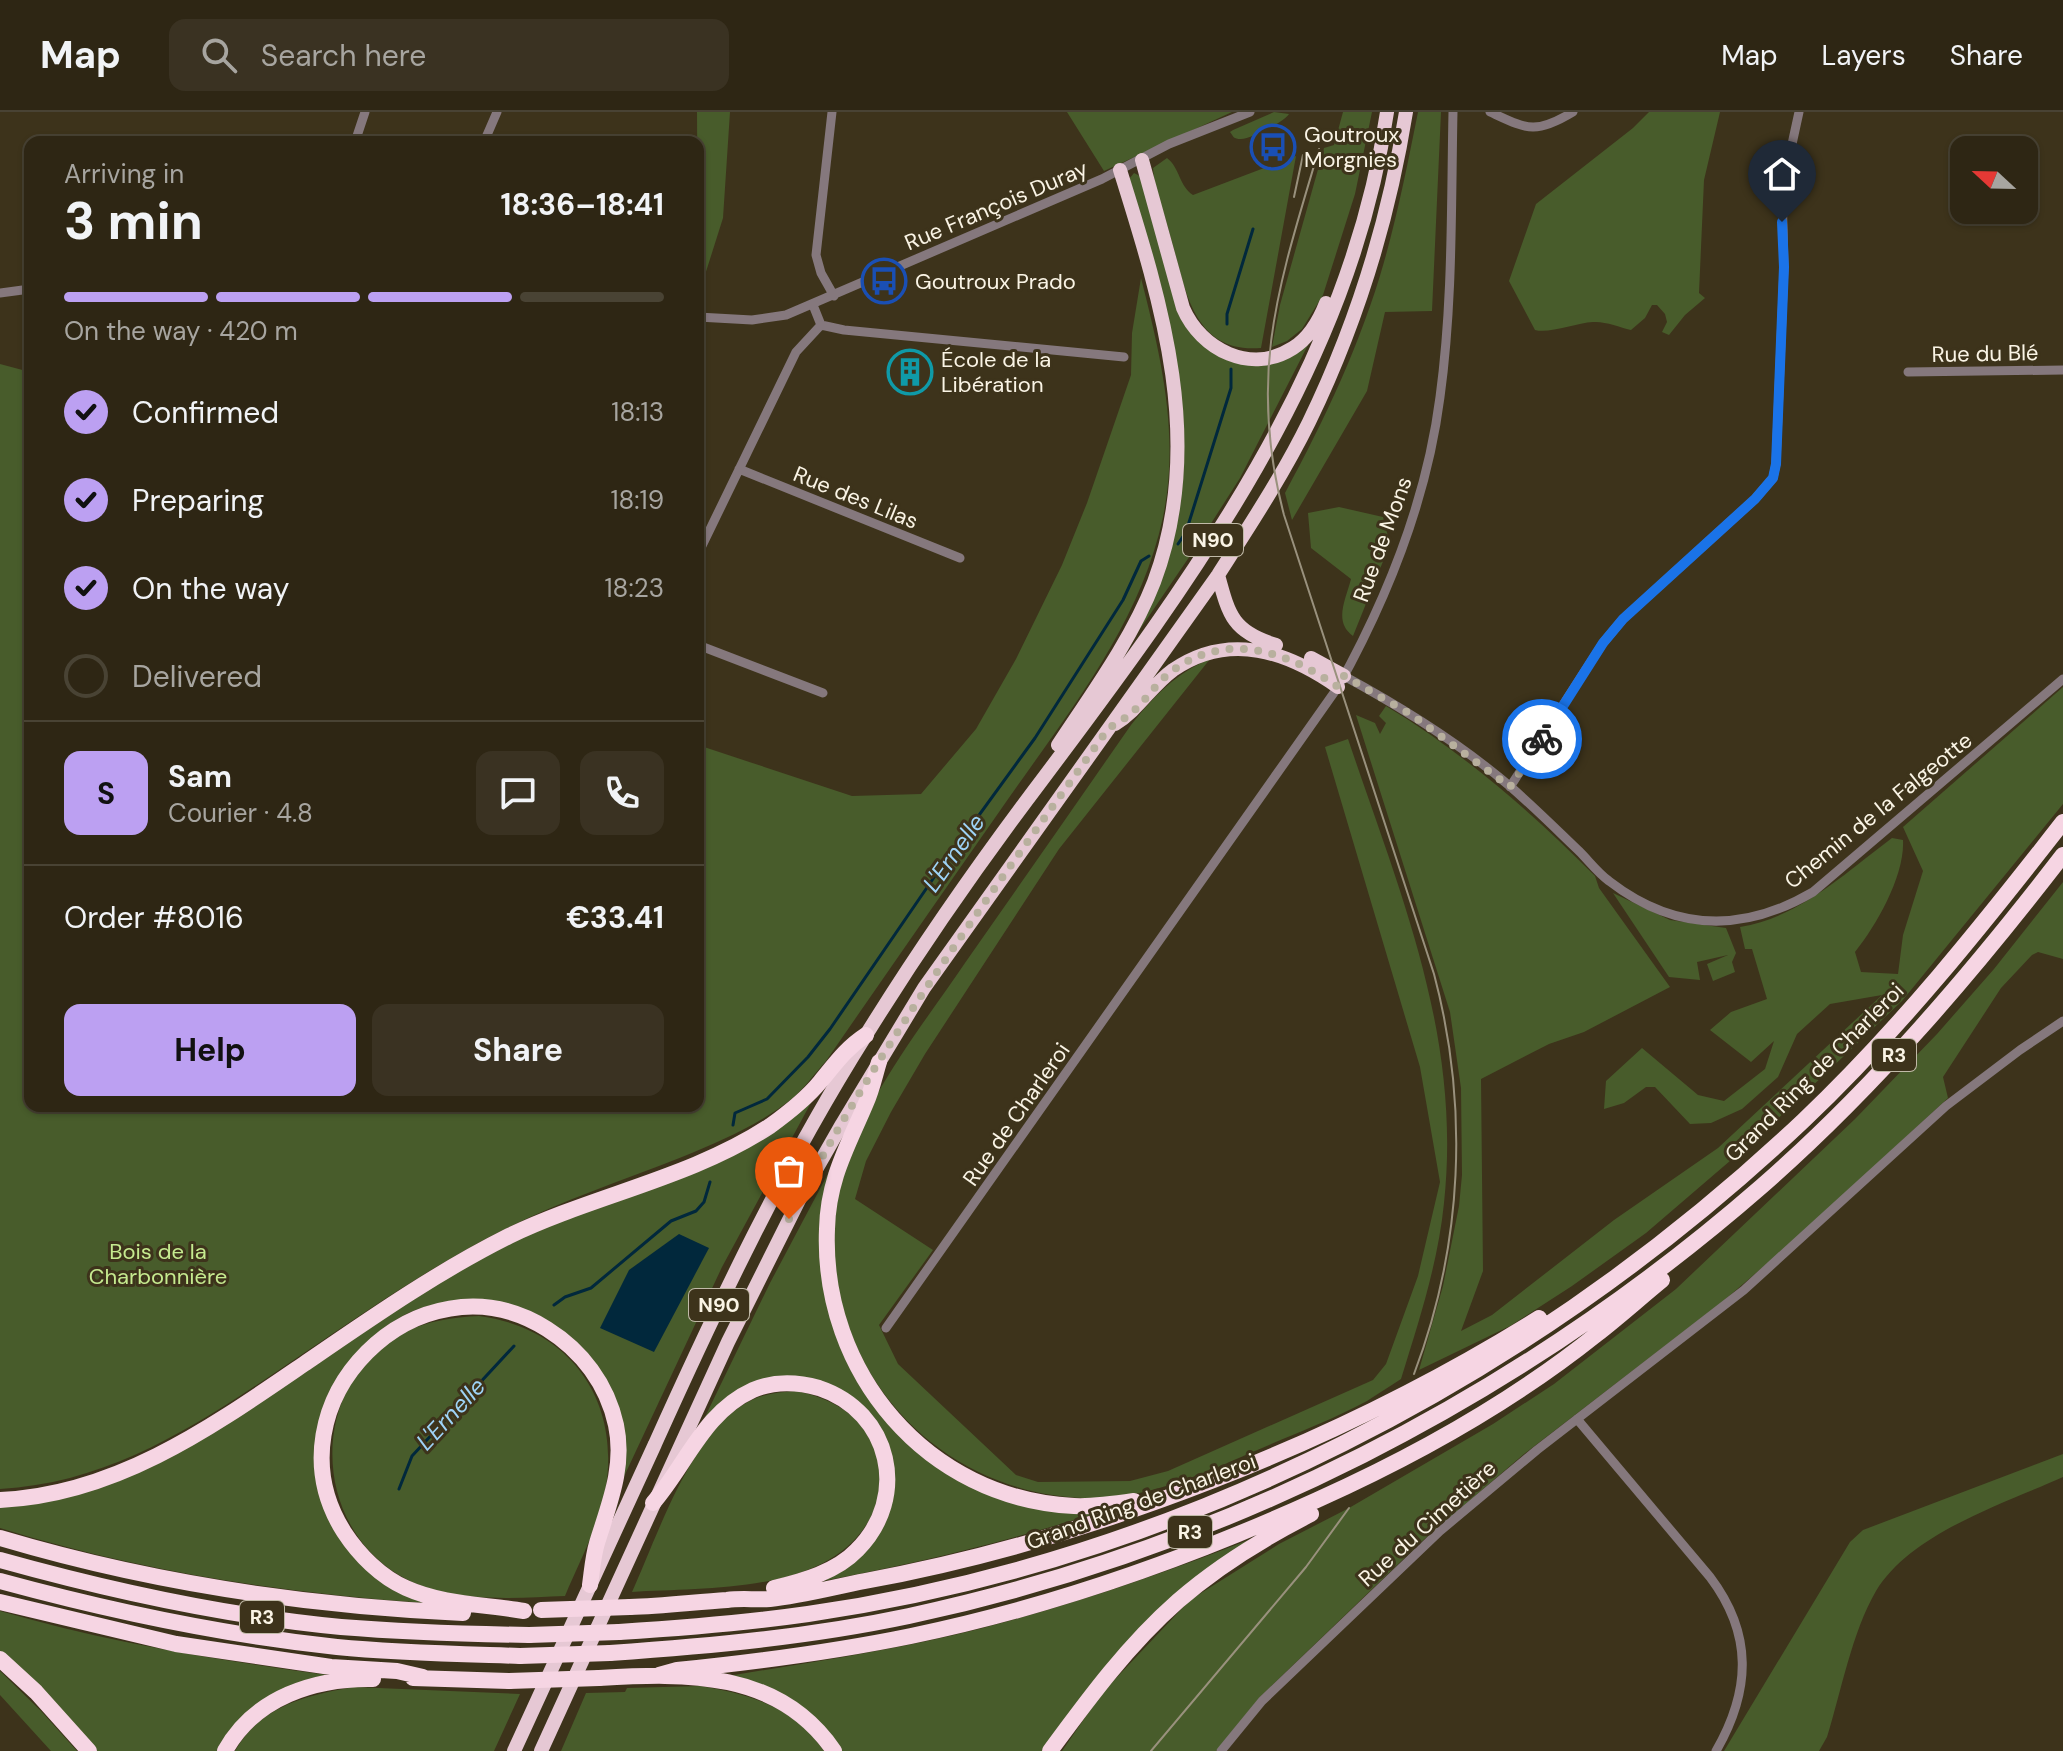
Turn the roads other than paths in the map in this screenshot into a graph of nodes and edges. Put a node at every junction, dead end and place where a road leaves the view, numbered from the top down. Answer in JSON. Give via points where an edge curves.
{"nodes":[{"id":1,"x":365,"y":112,"type":"edge"},
{"id":2,"x":497,"y":112,"type":"edge"},
{"id":3,"x":832,"y":112,"type":"edge"},
{"id":4,"x":1250,"y":112,"type":"edge"},
{"id":5,"x":1387,"y":112,"type":"edge"},
{"id":6,"x":1406,"y":112,"type":"edge"},
{"id":7,"x":1453,"y":112,"type":"edge"},
{"id":8,"x":1490,"y":112,"type":"edge"},
{"id":9,"x":1573,"y":112,"type":"edge"},
{"id":10,"x":1799,"y":112,"type":"edge"},
{"id":11,"x":357,"y":136,"type":"edge"},
{"id":12,"x":487,"y":136,"type":"edge"},
{"id":13,"x":1142,"y":160,"type":"junction"},
{"id":14,"x":1120,"y":170,"type":"junction"},
{"id":15,"x":1347,"y":273,"type":"junction"},
{"id":16,"x":24,"y":290,"type":"edge"},
{"id":17,"x":0,"y":293,"type":"edge"},
{"id":18,"x":834,"y":296,"type":"junction"},
{"id":19,"x":813,"y":305,"type":"junction"},
{"id":20,"x":704,"y":317,"type":"edge"},
{"id":21,"x":821,"y":325,"type":"junction"},
{"id":22,"x":1124,"y":357,"type":"dead end"},
{"id":23,"x":2063,"y":370,"type":"edge"},
{"id":24,"x":1908,"y":372,"type":"dead end"},
{"id":25,"x":739,"y":469,"type":"junction"},
{"id":26,"x":704,"y":542,"type":"edge"},
{"id":27,"x":960,"y":558,"type":"dead end"},
{"id":28,"x":1218,"y":575,"type":"junction"},
{"id":29,"x":704,"y":647,"type":"edge"},
{"id":30,"x":2063,"y":679,"type":"edge"},
{"id":31,"x":1341,"y":681,"type":"junction"},
{"id":32,"x":823,"y":693,"type":"dead end"},
{"id":33,"x":1108,"y":729,"type":"junction"},
{"id":34,"x":1040,"y":783,"type":"junction"},
{"id":35,"x":1510,"y":787,"type":"junction"},
{"id":36,"x":2063,"y":822,"type":"edge"},
{"id":37,"x":2063,"y":855,"type":"edge"},
{"id":38,"x":1173,"y":920,"type":"joint"},
{"id":39,"x":2063,"y":1021,"type":"edge"},
{"id":40,"x":866,"y":1035,"type":"junction"},
{"id":41,"x":879,"y":1062,"type":"junction"},
{"id":42,"x":1704,"y":1235,"type":"junction"},
{"id":43,"x":1634,"y":1264,"type":"junction"},
{"id":44,"x":886,"y":1328,"type":"dead end"},
{"id":45,"x":1577,"y":1419,"type":"junction"},
{"id":46,"x":1380,"y":1471,"type":"junction"},
{"id":47,"x":1164,"y":1497,"type":"junction"},
{"id":48,"x":0,"y":1500,"type":"edge"},
{"id":49,"x":653,"y":1503,"type":"junction"},
{"id":50,"x":0,"y":1538,"type":"edge"},
{"id":51,"x":0,"y":1560,"type":"edge"},
{"id":52,"x":0,"y":1581,"type":"edge"},
{"id":53,"x":590,"y":1585,"type":"junction"},
{"id":54,"x":730,"y":1599,"type":"junction"},
{"id":55,"x":0,"y":1602,"type":"edge"},
{"id":56,"x":532,"y":1610,"type":"junction"},
{"id":57,"x":0,"y":1659,"type":"edge"},
{"id":58,"x":659,"y":1675,"type":"junction"},
{"id":59,"x":423,"y":1677,"type":"junction"},
{"id":60,"x":89,"y":1751,"type":"edge"},
{"id":61,"x":225,"y":1751,"type":"edge"},
{"id":62,"x":514,"y":1751,"type":"edge"},
{"id":63,"x":541,"y":1751,"type":"edge"},
{"id":64,"x":834,"y":1751,"type":"edge"},
{"id":65,"x":1050,"y":1751,"type":"edge"},
{"id":66,"x":1221,"y":1751,"type":"edge"},
{"id":67,"x":1716,"y":1751,"type":"edge"}],
"edges":[{"from":1,"to":11,"type":"street"},
{"from":2,"to":12,"type":"street"},
{"from":3,"to":18,"type":"street","via":[[816,255]]},
{"from":4,"to":13,"type":"street","name":"Rue François Duray"},
{"from":5,"to":15,"type":"highway","number":"N90"},
{"from":6,"to":28,"type":"highway","number":"N90","via":[[1387,205],[1342,349],[1308,423]]},
{"from":7,"to":31,"type":"street","name":"Rue de Mons","via":[[1450,300],[1429,458],[1409,531]]},
{"from":8,"to":9,"type":"street","via":[[1527,128]]},
{"from":10,"to":35,"type":"street","via":[[1782,190],[1784,267],[1773,478],[1623,619]]},
{"from":13,"to":14,"type":"street","name":"Rue François Duray"},
{"from":13,"to":15,"type":"highway","via":[[1183,308],[1210,346],[1254,358],[1285,352],[1313,329]]},
{"from":14,"to":18,"type":"street","name":"Rue François Duray"},
{"from":14,"to":34,"type":"highway","via":[[1160,306],[1175,382],[1175,505],[1138,615]]},
{"from":15,"to":34,"type":"highway","number":"N90","via":[[1288,412],[1240,499]]},
{"from":16,"to":17,"type":"street"},
{"from":18,"to":19,"type":"street","name":"Rue François Duray"},
{"from":19,"to":20,"type":"street","name":"Rue François Duray","via":[[752,320]]},
{"from":19,"to":21,"type":"street"},
{"from":21,"to":22,"type":"street"},
{"from":21,"to":25,"type":"street","via":[[796,352]]},
{"from":23,"to":24,"type":"street","name":"Rue du Blé"},
{"from":25,"to":26,"type":"street"},
{"from":25,"to":27,"type":"street","name":"Rue des Lilas"},
{"from":28,"to":31,"type":"highway","via":[[1235,624],[1252,638],[1292,649]]},
{"from":28,"to":33,"type":"highway","number":"N90"},
{"from":29,"to":32,"type":"street"},
{"from":30,"to":35,"type":"street","name":"Chemin de la Falgeotte","via":[[1813,892],[1784,909],[1748,919],[1703,921],[1649,908],[1608,880]]},
{"from":31,"to":33,"type":"highway","via":[[1264,650],[1217,652],[1173,671],[1130,715]]},
{"from":31,"to":35,"type":"street","name":"Chemin de la Falgeotte","via":[[1412,715]]},
{"from":31,"to":38,"type":"street","name":"Rue de Mons"},
{"from":33,"to":41,"type":"highway","number":"N90","via":[[924,988]]},
{"from":34,"to":40,"type":"highway","number":"N90"},
{"from":36,"to":43,"type":"highway","name":"Grand Ring de Charleroi","number":"R3","via":[[1914,1004],[1829,1095],[1751,1169]]},
{"from":37,"to":42,"type":"highway","name":"Grand Ring de Charleroi","number":"R3","via":[[1877,1074]]},
{"from":38,"to":44,"type":"street","name":"Rue de Charleroi"},
{"from":39,"to":45,"type":"street","name":"Rue du Cimetière","via":[[1946,1106],[1791,1249]]},
{"from":40,"to":48,"type":"highway","via":[[848,1046],[819,1083],[769,1126],[691,1167],[551,1218],[465,1259],[187,1441],[110,1478]]},
{"from":40,"to":53,"type":"highway","number":"N90","via":[[742,1258]]},
{"from":41,"to":47,"type":"highway","via":[[838,1163],[826,1227],[829,1286],[845,1344],[876,1399],[946,1465],[1009,1494],[1074,1506]]},
{"from":41,"to":49,"type":"highway","number":"N90","via":[[795,1207]]},
{"from":42,"to":46,"type":"highway","via":[[1669,1274],[1595,1336],[1474,1418]]},
{"from":42,"to":52,"type":"highway","name":"Grand Ring de Charleroi","number":"R3","bridge":true,"via":[[1514,1371],[1367,1454],[1189,1532],[1057,1577],[908,1616],[771,1639],[610,1653],[446,1654],[243,1634]]},
{"from":43,"to":47,"type":"highway","via":[[1607,1272],[1501,1342],[1391,1400]]},
{"from":43,"to":51,"type":"highway","name":"Grand Ring de Charleroi","number":"R3","bridge":true,"via":[[1437,1394],[1269,1478],[1088,1548],[998,1574],[811,1614],[712,1626],[529,1635],[354,1628],[157,1599]]},
{"from":45,"to":66,"type":"street","name":"Rue du Cimetière","via":[[1397,1570],[1262,1701]]},
{"from":45,"to":67,"type":"street","via":[[1721,1591],[1737,1624],[1743,1662],[1740,1695]]},
{"from":46,"to":58,"type":"highway","via":[[1204,1549],[1009,1612],[882,1642]]},
{"from":46,"to":65,"type":"highway","via":[[1359,1489],[1257,1544],[1179,1600],[1124,1656]]},
{"from":47,"to":54,"type":"highway","via":[[991,1554],[902,1575],[770,1599]]},
{"from":49,"to":54,"type":"highway","via":[[712,1420],[754,1390],[805,1384],[851,1403],[867,1419],[880,1442],[889,1484],[874,1529],[856,1552],[833,1568]]},
{"from":49,"to":63,"type":"highway","number":"N90"},
{"from":50,"to":56,"type":"highway","via":[[135,1573],[282,1599],[427,1612]]},
{"from":53,"to":56,"type":"highway","via":[[617,1480],[619,1451],[616,1425],[596,1374],[558,1336],[513,1314],[468,1307],[415,1318],[370,1348],[337,1391],[323,1448],[337,1521],[366,1560],[406,1588],[445,1601]]},
{"from":53,"to":62,"type":"highway","number":"N90"},
{"from":54,"to":56,"type":"highway","bridge":true},
{"from":55,"to":59,"type":"highway","via":[[176,1644]]},
{"from":57,"to":60,"type":"highway"},
{"from":58,"to":59,"type":"highway","bridge":true,"via":[[509,1681]]},
{"from":58,"to":64,"type":"highway","via":[[754,1688],[796,1711]]},
{"from":59,"to":61,"type":"highway","via":[[334,1681],[288,1693],[247,1721]]}]}
